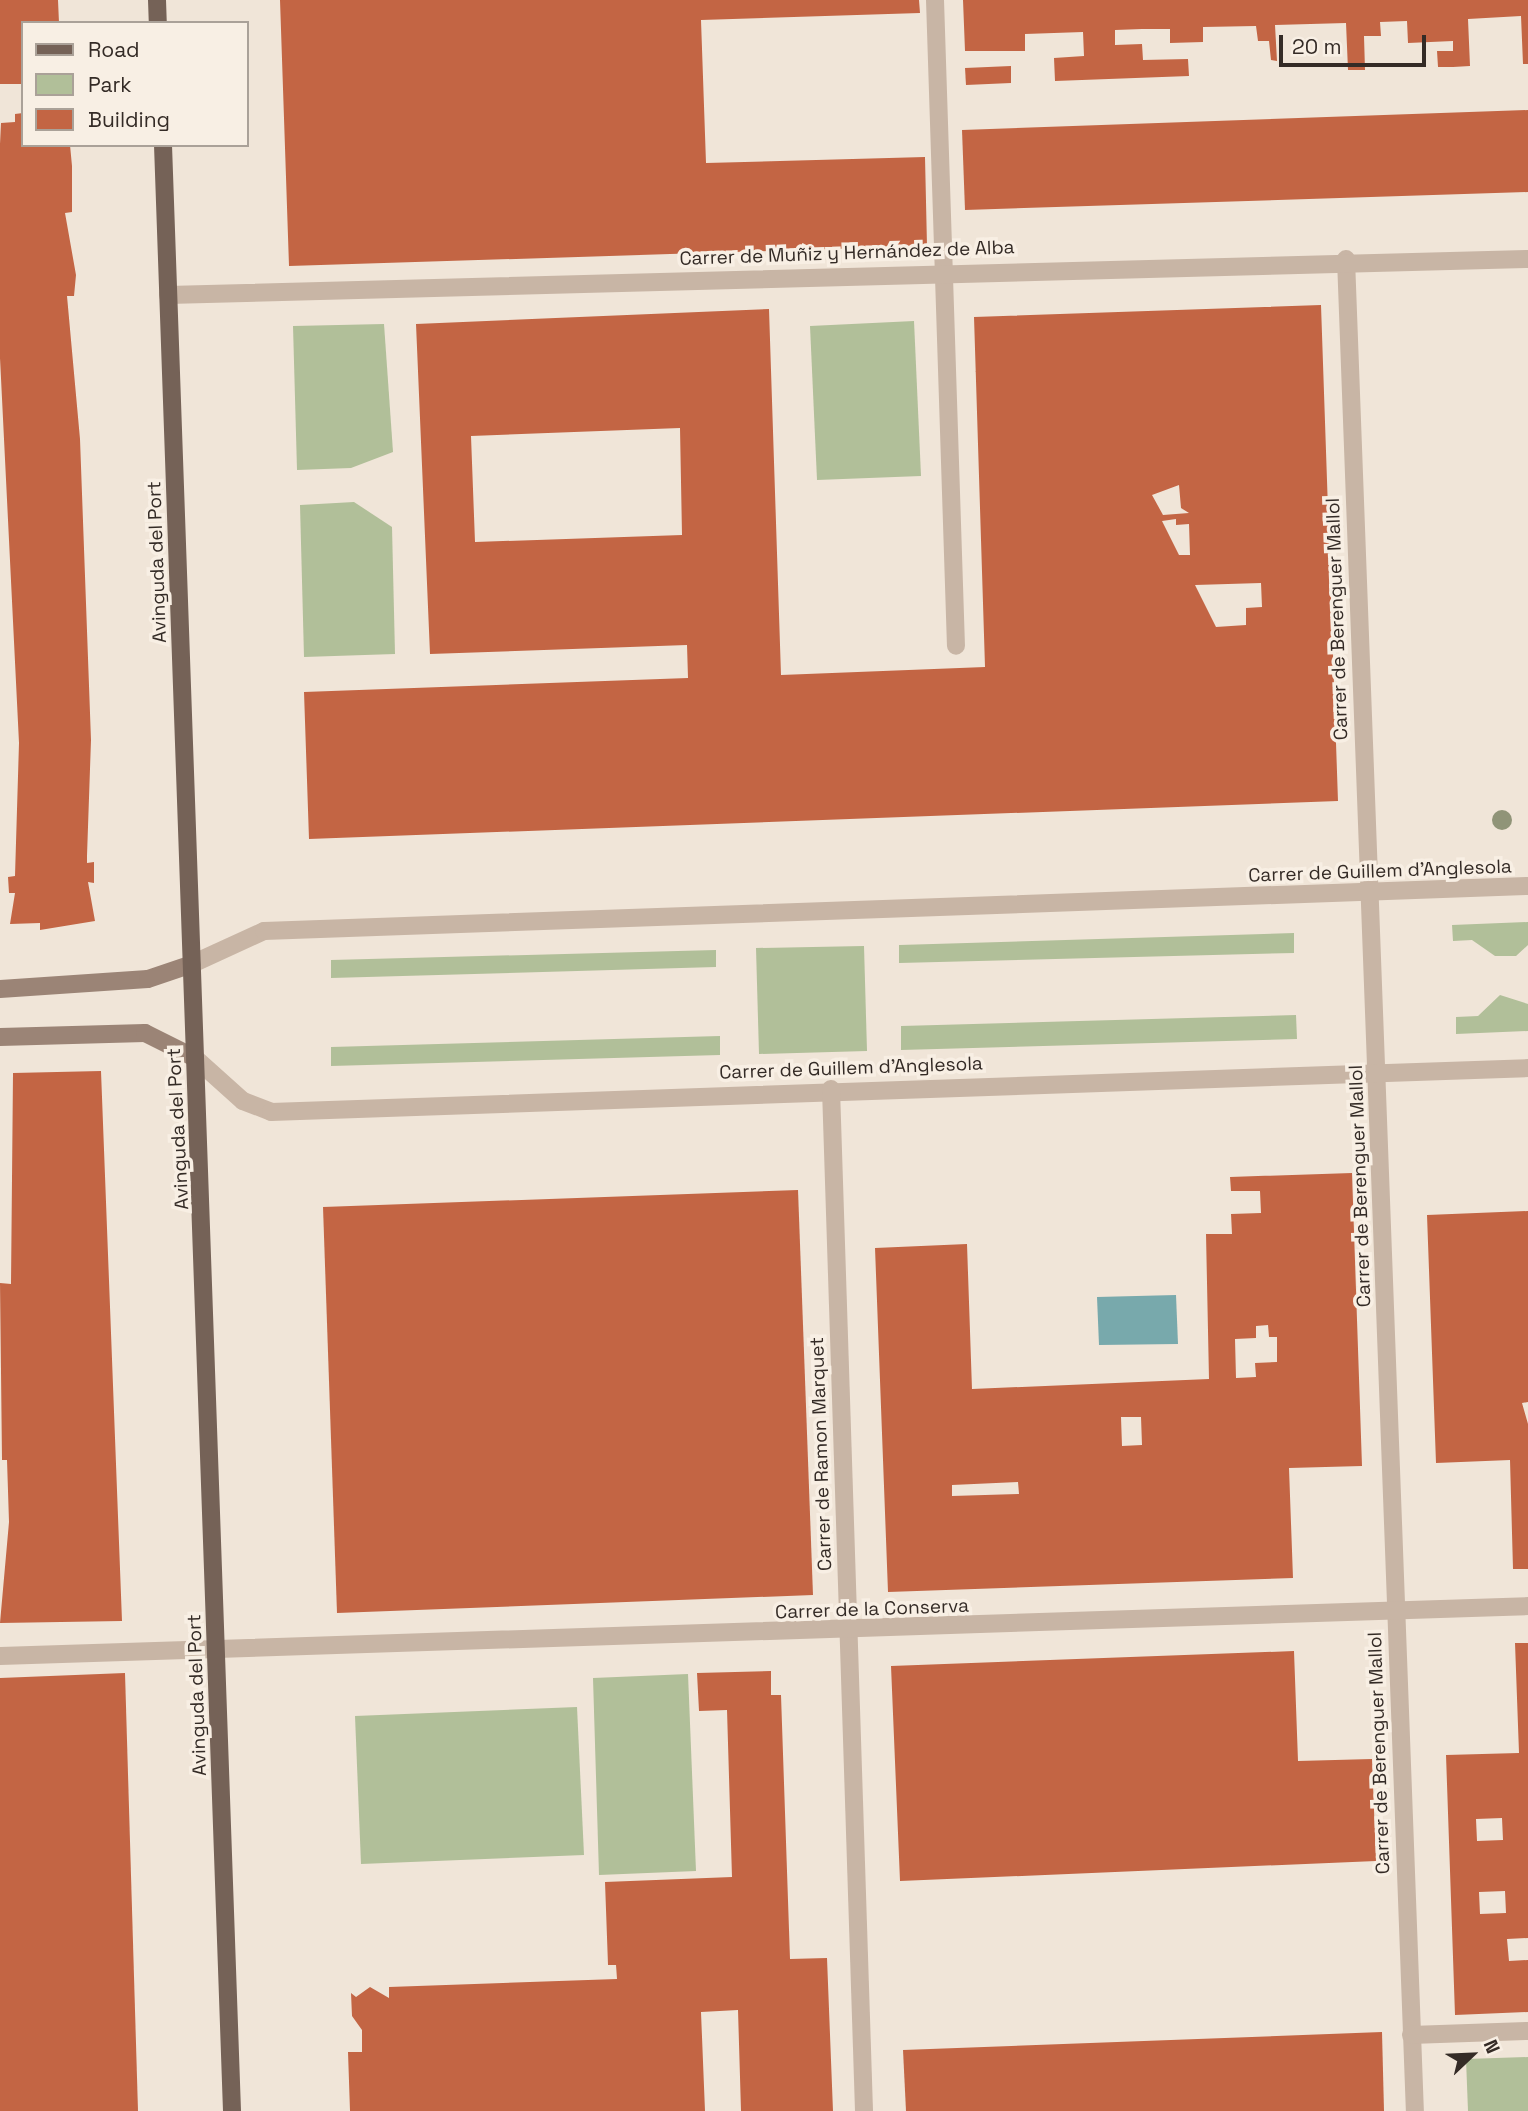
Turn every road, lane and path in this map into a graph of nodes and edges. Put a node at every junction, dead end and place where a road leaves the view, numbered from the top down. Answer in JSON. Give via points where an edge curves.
{"nodes":[{"id":1,"x":158,"y":0,"type":"edge"},
{"id":2,"x":935,"y":0,"type":"edge"},
{"id":3,"x":158,"y":21,"type":"edge"},
{"id":4,"x":163,"y":147,"type":"edge"},
{"id":5,"x":1346,"y":259,"type":"junction"},
{"id":6,"x":1528,"y":259,"type":"edge"},
{"id":7,"x":943,"y":271,"type":"junction"},
{"id":8,"x":168,"y":295,"type":"junction"},
{"id":9,"x":956,"y":646,"type":"dead end"},
{"id":10,"x":1528,"y":886,"type":"edge"},
{"id":11,"x":1367,"y":892,"type":"junction"},
{"id":12,"x":192,"y":964,"type":"junction"},
{"id":13,"x":0,"y":989,"type":"edge"},
{"id":14,"x":0,"y":1037,"type":"edge"},
{"id":15,"x":195,"y":1058,"type":"junction"},
{"id":16,"x":1528,"y":1068,"type":"edge"},
{"id":17,"x":1377,"y":1073,"type":"junction"},
{"id":18,"x":831,"y":1089,"type":"junction"},
{"id":19,"x":1528,"y":1606,"type":"edge"},
{"id":20,"x":1394,"y":1612,"type":"junction"},
{"id":21,"x":848,"y":1632,"type":"junction"},
{"id":22,"x":216,"y":1649,"type":"junction"},
{"id":23,"x":0,"y":1656,"type":"edge"},
{"id":24,"x":1528,"y":2031,"type":"edge"},
{"id":25,"x":1412,"y":2035,"type":"junction"},
{"id":26,"x":232,"y":2111,"type":"edge"},
{"id":27,"x":864,"y":2111,"type":"edge"},
{"id":28,"x":1415,"y":2111,"type":"edge"}],
"edges":[{"from":1,"to":3,"type":"main road"},
{"from":2,"to":7,"type":"street"},
{"from":4,"to":8,"type":"main road","name":"Avinguda del Port"},
{"from":5,"to":6,"type":"street","name":"Carrer de Muñiz y Hernández de Alba"},
{"from":5,"to":7,"type":"street","name":"Carrer de Muñiz y Hernández de Alba"},
{"from":5,"to":11,"type":"street","name":"Carrer de Berenguer Mallol"},
{"from":7,"to":8,"type":"street","name":"Carrer de Muñiz y Hernández de Alba"},
{"from":7,"to":9,"type":"street"},
{"from":8,"to":12,"type":"main road","name":"Avinguda del Port"},
{"from":10,"to":11,"type":"street","name":"Carrer de Guillem d'Anglesola"},
{"from":11,"to":12,"type":"street","name":"Carrer de Guillem d'Anglesola","via":[[264,932]]},
{"from":11,"to":17,"type":"street","name":"Carrer de Berenguer Mallol"},
{"from":12,"to":13,"type":"street","via":[[148,979]]},
{"from":12,"to":15,"type":"main road","name":"Avinguda del Port"},
{"from":14,"to":15,"type":"street","via":[[145,1033]]},
{"from":15,"to":18,"type":"street","name":"Carrer de Guillem d'Anglesola","via":[[243,1101],[271,1112]]},
{"from":15,"to":22,"type":"main road","name":"Avinguda del Port"},
{"from":16,"to":17,"type":"street","name":"Carrer de Guillem d'Anglesola"},
{"from":17,"to":18,"type":"street","name":"Carrer de Guillem d'Anglesola"},
{"from":17,"to":20,"type":"street","name":"Carrer de Berenguer Mallol"},
{"from":18,"to":21,"type":"street","name":"Carrer de Ramon Marquet"},
{"from":19,"to":20,"type":"street","name":"Carrer de la Conserva"},
{"from":20,"to":21,"type":"street","name":"Carrer de la Conserva"},
{"from":20,"to":25,"type":"street","name":"Carrer de Berenguer Mallol"},
{"from":21,"to":22,"type":"street","name":"Carrer de la Conserva"},
{"from":21,"to":27,"type":"street","name":"Carrer de Ramon Marquet"},
{"from":22,"to":23,"type":"street","name":"Carrer de la Conserva"},
{"from":22,"to":26,"type":"main road","name":"Avinguda del Port"},
{"from":24,"to":25,"type":"street"},
{"from":25,"to":28,"type":"street","name":"Carrer de Berenguer Mallol"}]}
